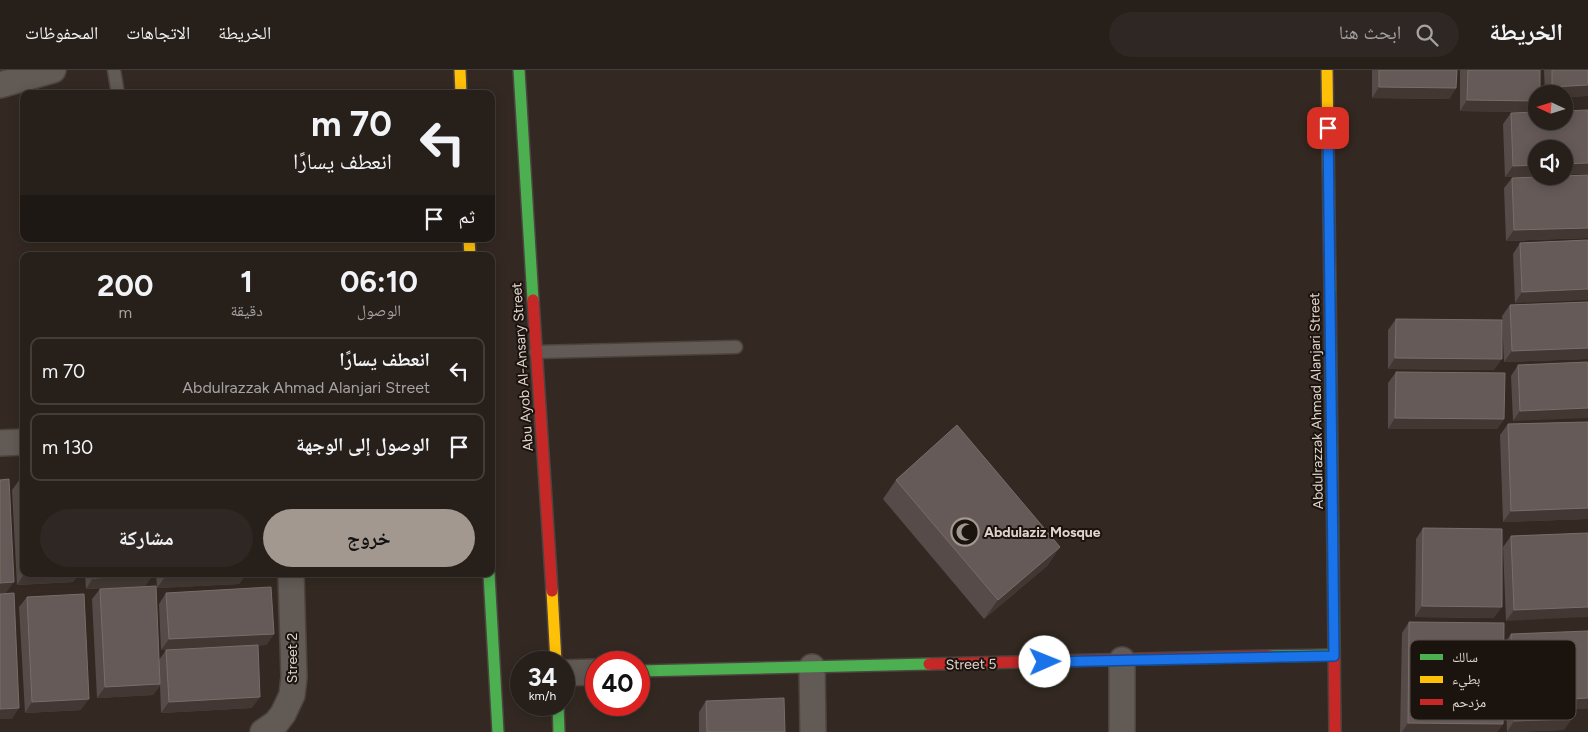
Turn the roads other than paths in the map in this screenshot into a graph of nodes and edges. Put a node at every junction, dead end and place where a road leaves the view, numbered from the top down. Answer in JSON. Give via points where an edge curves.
{"nodes":[{"id":1,"x":53,"y":70,"type":"edge"},
{"id":2,"x":114,"y":70,"type":"edge"},
{"id":3,"x":460,"y":70,"type":"edge"},
{"id":4,"x":519,"y":70,"type":"edge"},
{"id":5,"x":1327,"y":70,"type":"edge"},
{"id":6,"x":0,"y":85,"type":"edge"},
{"id":7,"x":117,"y":90,"type":"edge"},
{"id":8,"x":461,"y":90,"type":"edge"},
{"id":9,"x":736,"y":347,"type":"dead end"},
{"id":10,"x":536,"y":352,"type":"junction"},
{"id":11,"x":20,"y":442,"type":"edge"},
{"id":12,"x":0,"y":443,"type":"edge"},
{"id":13,"x":291,"y":577,"type":"edge"},
{"id":14,"x":489,"y":577,"type":"edge"},
{"id":15,"x":555,"y":651,"type":"edge"},
{"id":16,"x":1334,"y":656,"type":"junction"},
{"id":17,"x":1122,"y":660,"type":"junction"},
{"id":18,"x":812,"y":667,"type":"junction"},
{"id":19,"x":650,"y":671,"type":"edge"},
{"id":20,"x":559,"y":716,"type":"edge"},
{"id":21,"x":263,"y":732,"type":"edge"},
{"id":22,"x":498,"y":732,"type":"edge"},
{"id":23,"x":560,"y":732,"type":"edge"},
{"id":24,"x":813,"y":732,"type":"edge"},
{"id":25,"x":1122,"y":732,"type":"edge"},
{"id":26,"x":1335,"y":732,"type":"edge"}],
"edges":[{"from":1,"to":6,"type":"street"},
{"from":2,"to":7,"type":"lane"},
{"from":3,"to":8,"type":"street"},
{"from":4,"to":10,"type":"street","name":"Abu Ayob Al-Ansary Street"},
{"from":5,"to":16,"type":"street","name":"Abdulrazzak Ahmad Alanjari Street"},
{"from":9,"to":10,"type":"lane"},
{"from":10,"to":15,"type":"street","name":"Abu Ayob Al-Ansary Street"},
{"from":11,"to":12,"type":"street"},
{"from":13,"to":21,"type":"street","name":"Street 2","via":[[292,695],[276,723]]},
{"from":14,"to":22,"type":"street"},
{"from":16,"to":17,"type":"street","name":"Street 5"},
{"from":16,"to":26,"type":"street","name":"Abdulrazzak Ahmad Alanjari Street"},
{"from":17,"to":18,"type":"street","name":"Street 5"},
{"from":17,"to":25,"type":"street"},
{"from":18,"to":19,"type":"street","name":"Street 5"},
{"from":18,"to":24,"type":"street"},
{"from":20,"to":23,"type":"street"}]}
